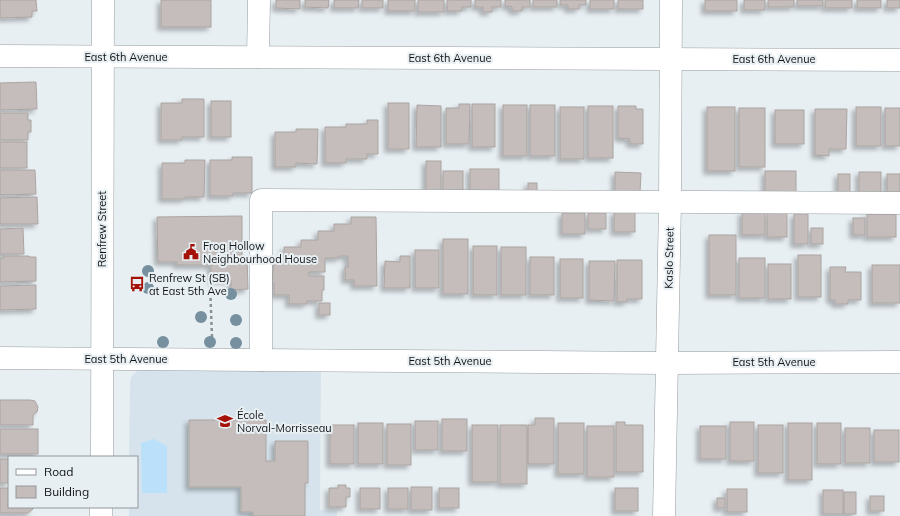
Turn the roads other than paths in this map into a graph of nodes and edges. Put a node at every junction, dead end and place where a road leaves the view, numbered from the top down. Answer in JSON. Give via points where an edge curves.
{"nodes":[{"id":1,"x":103,"y":0,"type":"edge"},
{"id":2,"x":259,"y":0,"type":"edge"},
{"id":3,"x":671,"y":0,"type":"edge"},
{"id":4,"x":0,"y":56,"type":"edge"},
{"id":5,"x":103,"y":57,"type":"junction"},
{"id":6,"x":258,"y":57,"type":"junction"},
{"id":7,"x":670,"y":58,"type":"junction"},
{"id":8,"x":900,"y":60,"type":"edge"},
{"id":9,"x":670,"y":203,"type":"junction"},
{"id":10,"x":900,"y":203,"type":"edge"},
{"id":11,"x":0,"y":358,"type":"edge"},
{"id":12,"x":102,"y":358,"type":"junction"},
{"id":13,"x":261,"y":360,"type":"junction"},
{"id":14,"x":900,"y":362,"type":"edge"},
{"id":15,"x":668,"y":363,"type":"junction"},
{"id":16,"x":102,"y":456,"type":"edge"},
{"id":17,"x":664,"y":516,"type":"edge"}],
"edges":[{"from":1,"to":5,"type":"street","name":"Renfrew Street"},
{"from":2,"to":6,"type":"street"},
{"from":3,"to":7,"type":"street","name":"Kaslo Street"},
{"from":4,"to":5,"type":"street","name":"East 6th Avenue"},
{"from":5,"to":6,"type":"street","name":"East 6th Avenue"},
{"from":5,"to":12,"type":"street","name":"Renfrew Street"},
{"from":6,"to":7,"type":"street","name":"East 6th Avenue"},
{"from":7,"to":8,"type":"street","name":"East 6th Avenue"},
{"from":7,"to":9,"type":"street","name":"Kaslo Street"},
{"from":9,"to":10,"type":"street"},
{"from":9,"to":13,"type":"street","via":[[262,200]]},
{"from":9,"to":15,"type":"street","name":"Kaslo Street"},
{"from":11,"to":12,"type":"street","name":"East 5th Avenue"},
{"from":12,"to":13,"type":"street","name":"East 5th Avenue"},
{"from":12,"to":16,"type":"street","name":"Renfrew Street"},
{"from":13,"to":15,"type":"street","name":"East 5th Avenue"},
{"from":14,"to":15,"type":"street","name":"East 5th Avenue"},
{"from":15,"to":17,"type":"street","name":"Kaslo Street"}]}
